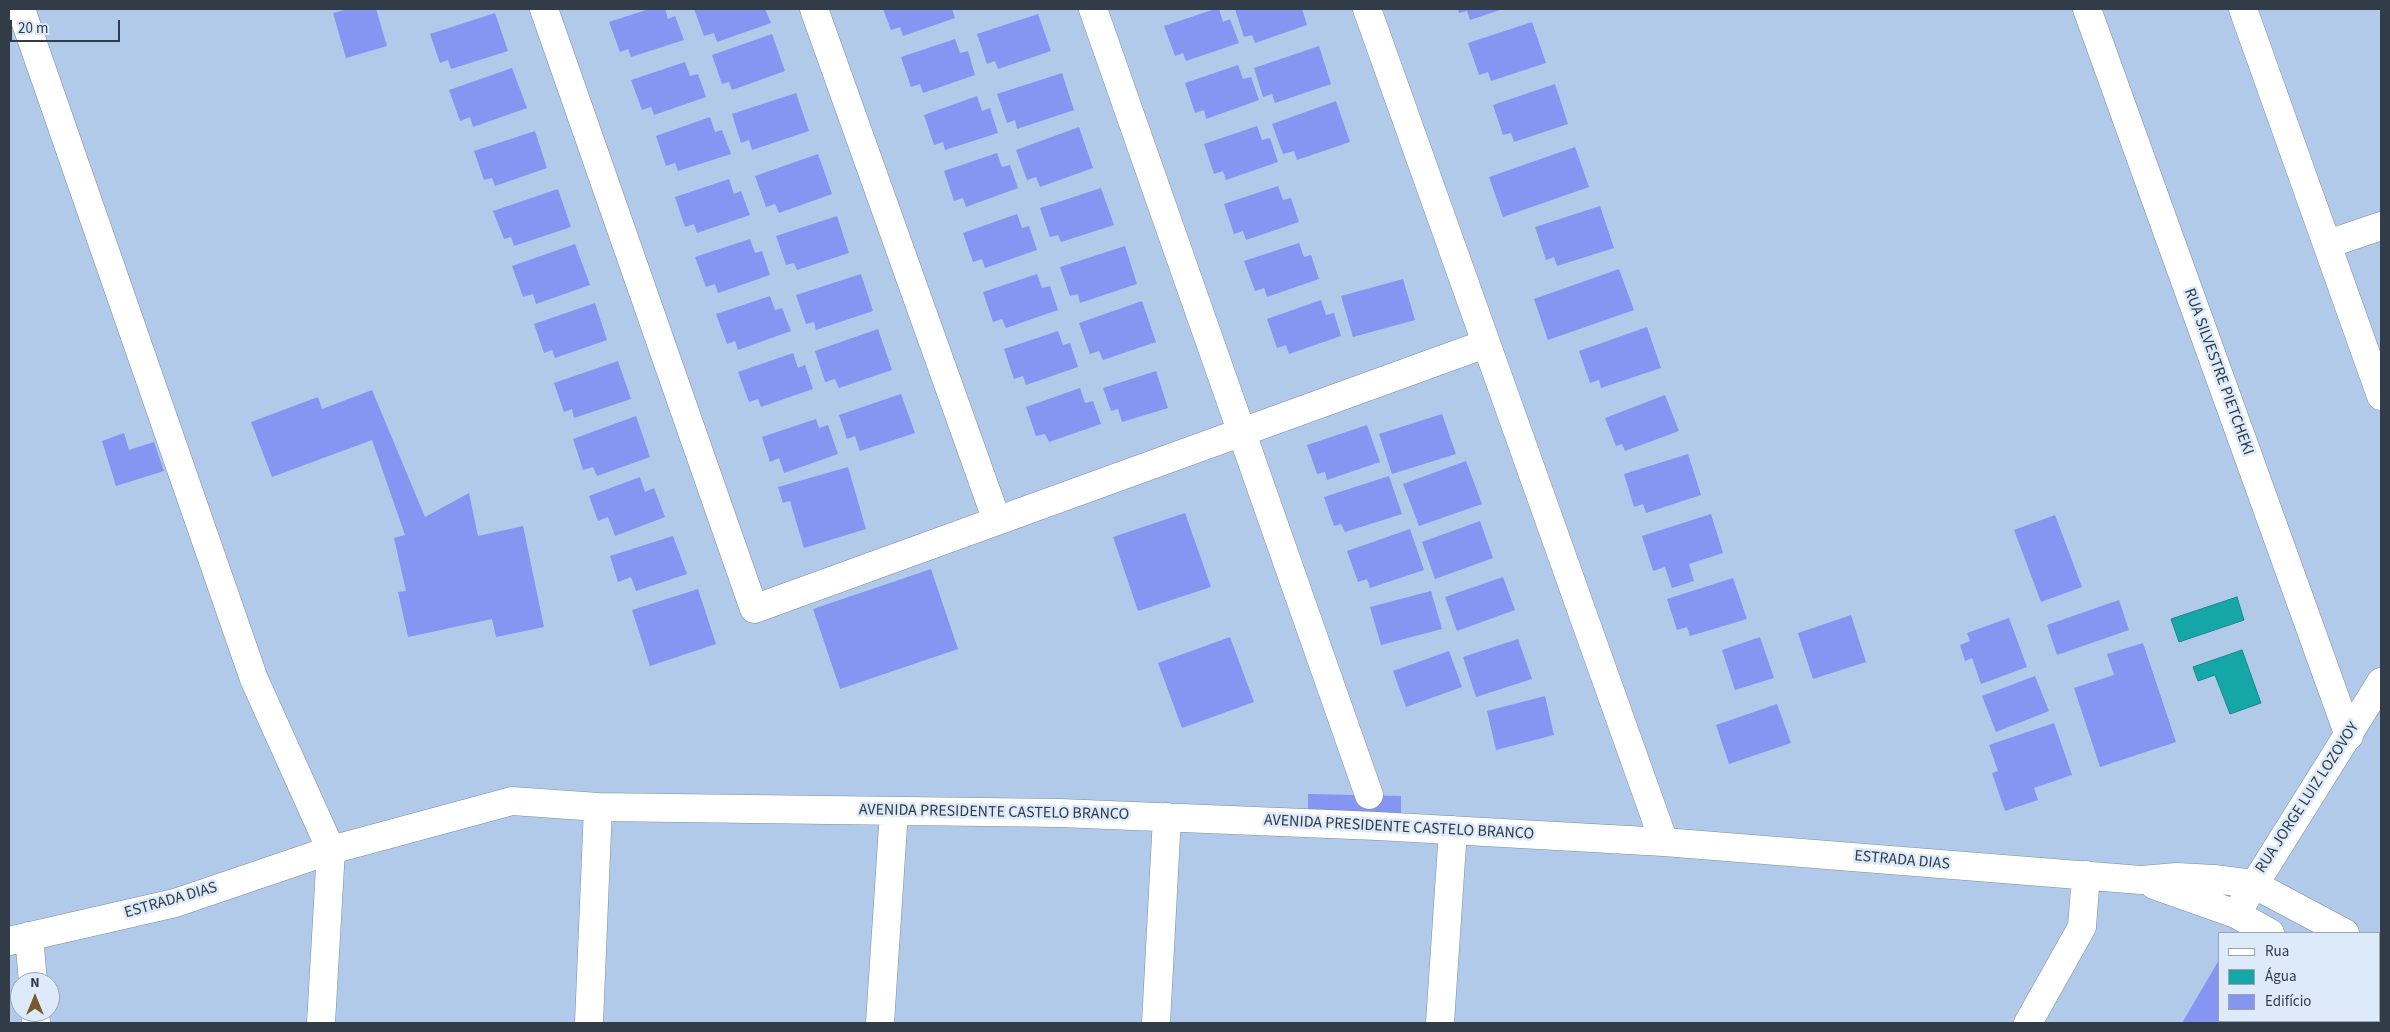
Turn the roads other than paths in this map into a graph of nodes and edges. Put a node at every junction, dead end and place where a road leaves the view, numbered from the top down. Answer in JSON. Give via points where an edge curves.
{"nodes":[{"id":1,"x":21,"y":9,"type":"edge"},
{"id":2,"x":544,"y":9,"type":"edge"},
{"id":3,"x":814,"y":9,"type":"edge"},
{"id":4,"x":1092,"y":9,"type":"edge"},
{"id":5,"x":1367,"y":9,"type":"edge"},
{"id":6,"x":2087,"y":9,"type":"edge"},
{"id":7,"x":2243,"y":9,"type":"edge"},
{"id":8,"x":2381,"y":226,"type":"edge"},
{"id":9,"x":2328,"y":244,"type":"junction"},
{"id":10,"x":1485,"y":344,"type":"junction"},
{"id":11,"x":2381,"y":396,"type":"edge"},
{"id":12,"x":1242,"y":431,"type":"junction"},
{"id":13,"x":997,"y":520,"type":"junction"},
{"id":14,"x":2381,"y":682,"type":"edge"},
{"id":15,"x":2349,"y":736,"type":"junction"},
{"id":16,"x":1369,"y":795,"type":"dead end"},
{"id":17,"x":598,"y":807,"type":"junction"},
{"id":18,"x":894,"y":811,"type":"junction"},
{"id":19,"x":1167,"y":817,"type":"junction"},
{"id":20,"x":1452,"y":830,"type":"junction"},
{"id":21,"x":1664,"y":842,"type":"junction"},
{"id":22,"x":331,"y":850,"type":"junction"},
{"id":23,"x":2086,"y":875,"type":"junction"},
{"id":24,"x":2141,"y":880,"type":"junction"},
{"id":25,"x":2252,"y":884,"type":"junction"},
{"id":26,"x":2236,"y":914,"type":"junction"},
{"id":27,"x":2268,"y":932,"type":"edge"},
{"id":28,"x":2343,"y":932,"type":"edge"},
{"id":29,"x":19,"y":939,"type":"edge"},
{"id":30,"x":30,"y":972,"type":"edge"},
{"id":31,"x":321,"y":1023,"type":"edge"},
{"id":32,"x":589,"y":1023,"type":"edge"},
{"id":33,"x":880,"y":1023,"type":"edge"},
{"id":34,"x":1156,"y":1023,"type":"edge"},
{"id":35,"x":1440,"y":1023,"type":"edge"},
{"id":36,"x":2028,"y":1023,"type":"edge"}],
"edges":[{"from":1,"to":22,"type":"street","via":[[254,679]]},
{"from":2,"to":13,"type":"street","via":[[754,609]]},
{"from":3,"to":13,"type":"street"},
{"from":4,"to":12,"type":"street"},
{"from":5,"to":10,"type":"street"},
{"from":6,"to":15,"type":"street","name":"RUA SILVESTRE PIETCHEKI"},
{"from":7,"to":9,"type":"street"},
{"from":8,"to":9,"type":"street"},
{"from":9,"to":11,"type":"street"},
{"from":10,"to":12,"type":"street"},
{"from":10,"to":21,"type":"street"},
{"from":12,"to":13,"type":"street"},
{"from":12,"to":16,"type":"street"},
{"from":14,"to":15,"type":"street","name":"RUA JORGE LUIZ LOZOVOY"},
{"from":15,"to":25,"type":"street","name":"RUA JORGE LUIZ LOZOVOY"},
{"from":17,"to":18,"type":"street","name":"AVENIDA PRESIDENTE CASTELO BRANCO"},
{"from":17,"to":22,"type":"street","name":"AVENIDA PRESIDENTE CASTELO BRANCO","via":[[512,800]]},
{"from":17,"to":32,"type":"street"},
{"from":18,"to":19,"type":"street","name":"AVENIDA PRESIDENTE CASTELO BRANCO"},
{"from":18,"to":33,"type":"street"},
{"from":19,"to":20,"type":"street","name":"AVENIDA PRESIDENTE CASTELO BRANCO","via":[[1376,824]]},
{"from":19,"to":34,"type":"street"},
{"from":20,"to":21,"type":"street","name":"AVENIDA PRESIDENTE CASTELO BRANCO"},
{"from":20,"to":35,"type":"street"},
{"from":21,"to":23,"type":"street","name":"ESTRADA DIAS"},
{"from":22,"to":29,"type":"street","name":"ESTRADA DIAS","via":[[175,903]]},
{"from":22,"to":31,"type":"street"},
{"from":23,"to":24,"type":"street","name":"ESTRADA DIAS"},
{"from":23,"to":36,"type":"street","via":[[2082,927]]},
{"from":24,"to":25,"type":"street","name":"ESTRADA DIAS","via":[[2177,877]]},
{"from":24,"to":26,"type":"street","name":"ESTRADA DIAS"},
{"from":25,"to":26,"type":"street","name":"RUA JORGE LUIZ LOZOVOY"},
{"from":25,"to":28,"type":"street"},
{"from":26,"to":27,"type":"street"},
{"from":29,"to":30,"type":"street"}]}
